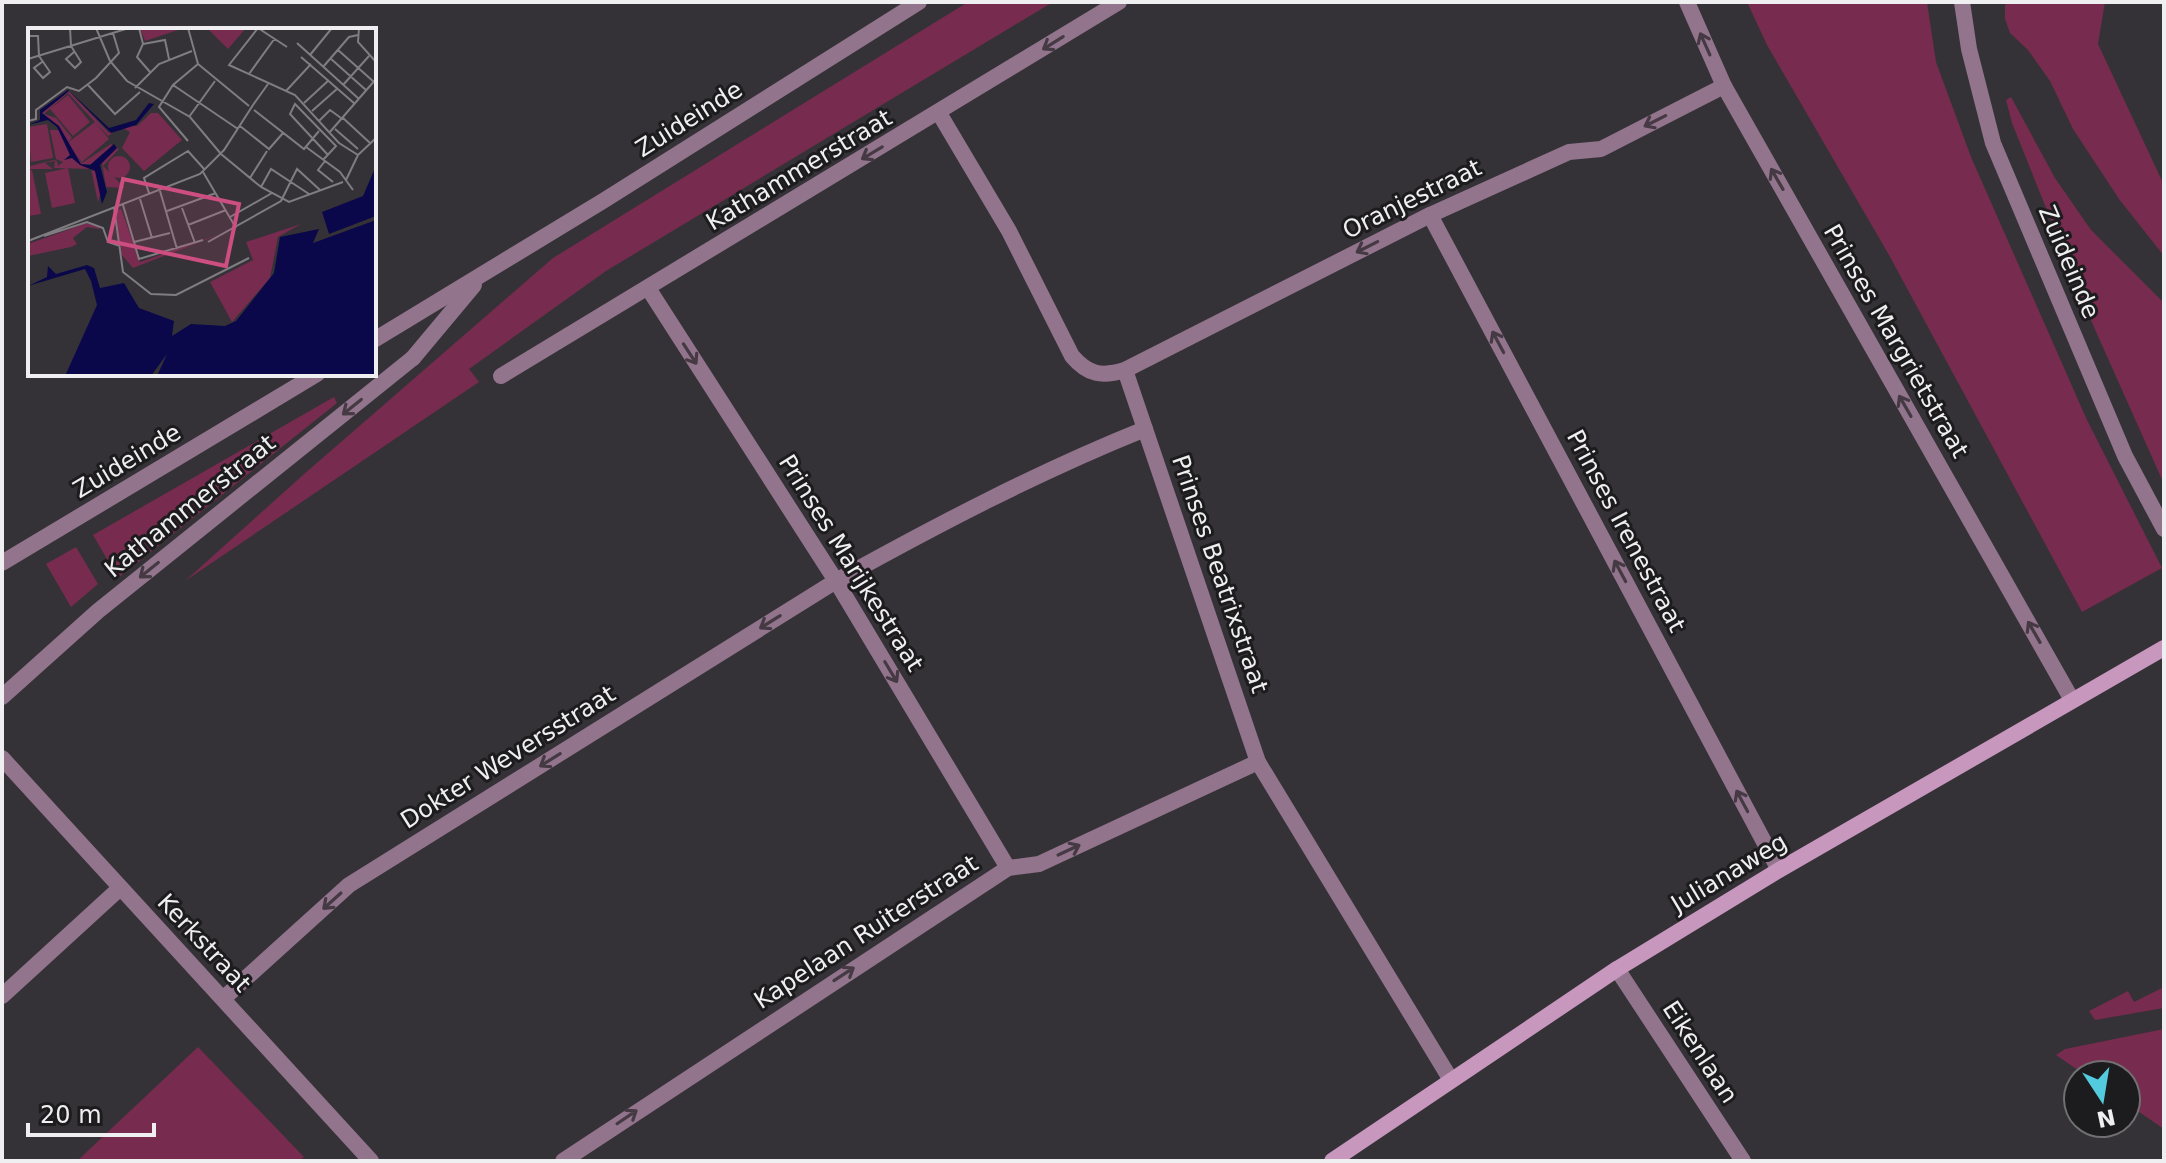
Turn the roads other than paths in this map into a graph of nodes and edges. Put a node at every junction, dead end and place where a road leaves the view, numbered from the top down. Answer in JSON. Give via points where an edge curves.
{"nodes":[{"id":1,"x":919,"y":2,"type":"edge"},
{"id":2,"x":1119,"y":2,"type":"edge"},
{"id":3,"x":1687,"y":2,"type":"edge"},
{"id":4,"x":1962,"y":2,"type":"edge"},
{"id":5,"x":1724,"y":86,"type":"junction"},
{"id":6,"x":939,"y":113,"type":"junction"},
{"id":7,"x":1430,"y":215,"type":"junction"},
{"id":8,"x":482,"y":274,"type":"junction"},
{"id":9,"x":648,"y":288,"type":"junction"},
{"id":10,"x":376,"y":339,"type":"edge"},
{"id":11,"x":413,"y":358,"type":"joint"},
{"id":12,"x":1125,"y":370,"type":"junction"},
{"id":13,"x":314,"y":376,"type":"edge"},
{"id":14,"x":501,"y":376,"type":"dead end"},
{"id":15,"x":1145,"y":429,"type":"junction"},
{"id":16,"x":2164,"y":529,"type":"edge"},
{"id":17,"x":2,"y":563,"type":"edge"},
{"id":18,"x":836,"y":581,"type":"junction"},
{"id":19,"x":2164,"y":648,"type":"edge"},
{"id":20,"x":2,"y":697,"type":"edge"},
{"id":21,"x":2072,"y":700,"type":"junction"},
{"id":22,"x":2,"y":758,"type":"edge"},
{"id":23,"x":1258,"y":762,"type":"junction"},
{"id":24,"x":1008,"y":868,"type":"junction"},
{"id":25,"x":1779,"y":870,"type":"junction"},
{"id":26,"x":119,"y":889,"type":"junction"},
{"id":27,"x":1617,"y":969,"type":"junction"},
{"id":28,"x":2,"y":996,"type":"edge"},
{"id":29,"x":224,"y":998,"type":"junction"},
{"id":30,"x":1451,"y":1080,"type":"junction"},
{"id":31,"x":371,"y":1161,"type":"edge"},
{"id":32,"x":563,"y":1161,"type":"edge"},
{"id":33,"x":1332,"y":1161,"type":"edge"},
{"id":34,"x":1743,"y":1161,"type":"edge"}],
"edges":[{"from":1,"to":8,"type":"street","name":"Zuideinde"},
{"from":2,"to":6,"type":"street","name":"Kathammerstraat","one_way":true},
{"from":5,"to":3,"type":"street","name":"Prinses Margrietstraat","one_way":true},
{"from":4,"to":16,"type":"street","name":"Zuideinde","via":[[1993,143],[2125,456]]},
{"from":5,"to":7,"type":"street","name":"Oranjestraat","one_way":true,"via":[[1601,149],[1569,152]]},
{"from":21,"to":5,"type":"street","name":"Prinses Margrietstraat","one_way":true},
{"from":6,"to":9,"type":"street","name":"Kathammerstraat","one_way":true},
{"from":6,"to":12,"type":"street","via":[[1009,231],[1072,356],[1083,369],[1099,375]]},
{"from":7,"to":12,"type":"street","name":"Oranjestraat","one_way":true},
{"from":25,"to":7,"type":"street","name":"Prinses Irenestraat","one_way":true},
{"from":8,"to":10,"type":"street","name":"Zuideinde"},
{"from":8,"to":11,"type":"street","name":"Zuideinde"},
{"from":9,"to":14,"type":"street","name":"Kathammerstraat"},
{"from":9,"to":18,"type":"street","name":"Prinses Marijkestraat","one_way":true},
{"from":11,"to":20,"type":"street","name":"Kathammerstraat","one_way":true,"via":[[98,611]]},
{"from":12,"to":15,"type":"street","name":"Prinses Beatrixstraat"},
{"from":13,"to":17,"type":"street","name":"Zuideinde"},
{"from":15,"to":18,"type":"street","name":"Dokter Weversstraat","via":[[977,505]]},
{"from":15,"to":23,"type":"street","name":"Prinses Beatrixstraat"},
{"from":18,"to":24,"type":"street","name":"Prinses Marijkestraat","one_way":true},
{"from":18,"to":29,"type":"street","name":"Dokter Weversstraat","one_way":true,"via":[[349,885]]},
{"from":19,"to":21,"type":"main road","name":"Julianaweg"},
{"from":21,"to":25,"type":"main road","name":"Julianaweg"},
{"from":22,"to":26,"type":"street","name":"Kerkstraat"},
{"from":24,"to":23,"type":"street","name":"Kapelaan Ruiterstraat","one_way":true,"via":[[1039,864]]},
{"from":23,"to":30,"type":"street","name":"Prinses Beatrixstraat"},
{"from":32,"to":24,"type":"street","name":"Kapelaan Ruiterstraat","one_way":true},
{"from":25,"to":27,"type":"main road","name":"Julianaweg"},
{"from":26,"to":28,"type":"street"},
{"from":26,"to":29,"type":"street","name":"Kerkstraat"},
{"from":27,"to":30,"type":"main road","name":"Julianaweg"},
{"from":27,"to":34,"type":"street","name":"Eikenlaan"},
{"from":29,"to":31,"type":"street","name":"Kerkstraat"},
{"from":30,"to":33,"type":"main road","name":"Julianaweg"}]}
